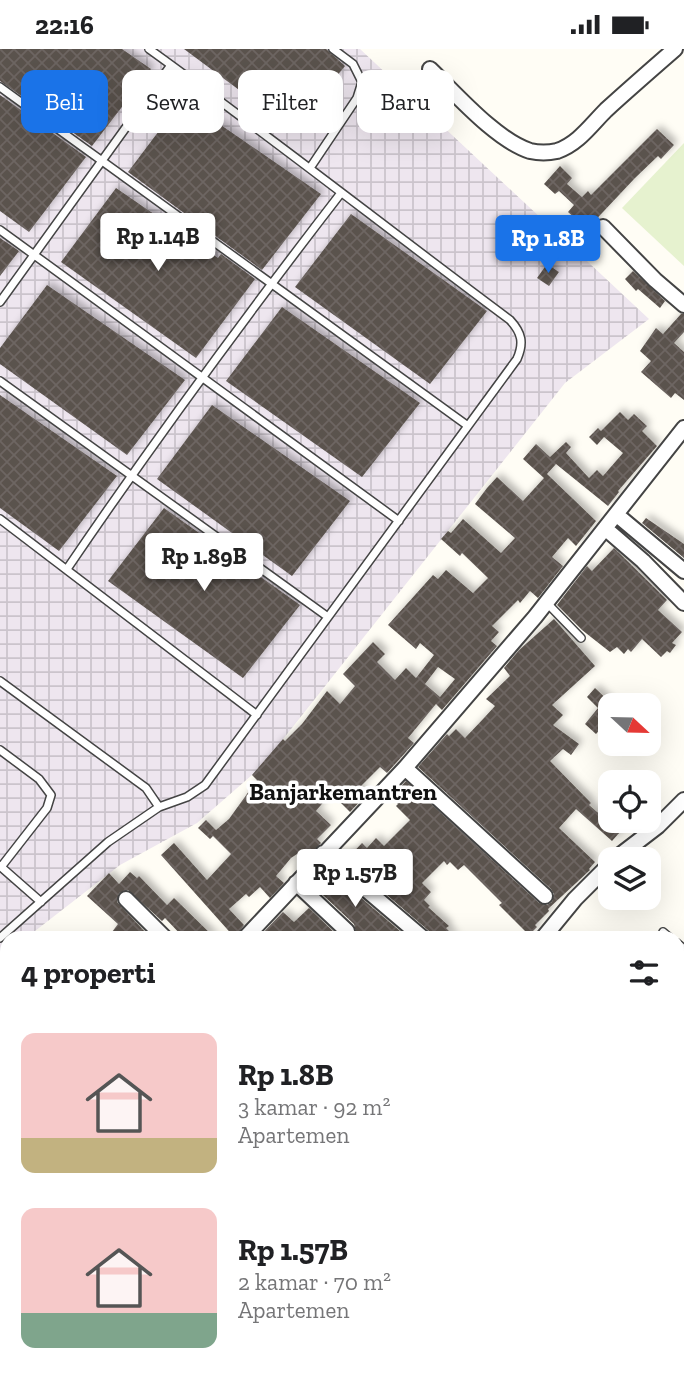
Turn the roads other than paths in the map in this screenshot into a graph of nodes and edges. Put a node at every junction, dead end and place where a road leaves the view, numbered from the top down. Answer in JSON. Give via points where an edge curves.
{"nodes":[{"id":1,"x":149,"y":49,"type":"edge"},
{"id":2,"x":333,"y":49,"type":"edge"},
{"id":3,"x":675,"y":49,"type":"edge"},
{"id":4,"x":171,"y":65,"type":"junction"},
{"id":5,"x":430,"y":69,"type":"dead end"},
{"id":6,"x":0,"y":87,"type":"edge"},
{"id":7,"x":103,"y":160,"type":"junction"},
{"id":8,"x":310,"y":168,"type":"junction"},
{"id":9,"x":341,"y":194,"type":"junction"},
{"id":10,"x":603,"y":227,"type":"dead end"},
{"id":11,"x":0,"y":230,"type":"edge"},
{"id":12,"x":34,"y":256,"type":"junction"},
{"id":13,"x":272,"y":283,"type":"junction"},
{"id":14,"x":0,"y":302,"type":"edge"},
{"id":15,"x":684,"y":305,"type":"edge"},
{"id":16,"x":202,"y":378,"type":"junction"},
{"id":17,"x":0,"y":381,"type":"edge"},
{"id":18,"x":468,"y":426,"type":"junction"},
{"id":19,"x":684,"y":428,"type":"edge"},
{"id":20,"x":131,"y":475,"type":"junction"},
{"id":21,"x":617,"y":515,"type":"junction"},
{"id":22,"x":0,"y":519,"type":"edge"},
{"id":23,"x":399,"y":521,"type":"junction"},
{"id":24,"x":606,"y":529,"type":"junction"},
{"id":25,"x":67,"y":569,"type":"junction"},
{"id":26,"x":684,"y":571,"type":"edge"},
{"id":27,"x":547,"y":603,"type":"junction"},
{"id":28,"x":684,"y":603,"type":"edge"},
{"id":29,"x":328,"y":617,"type":"junction"},
{"id":30,"x":581,"y":638,"type":"dead end"},
{"id":31,"x":0,"y":681,"type":"edge"},
{"id":32,"x":257,"y":715,"type":"junction"},
{"id":33,"x":0,"y":750,"type":"edge"},
{"id":34,"x":405,"y":768,"type":"junction"},
{"id":35,"x":684,"y":800,"type":"edge"},
{"id":36,"x":159,"y":807,"type":"junction"},
{"id":37,"x":630,"y":847,"type":"edge"},
{"id":38,"x":323,"y":853,"type":"junction"},
{"id":39,"x":1,"y":867,"type":"edge"},
{"id":40,"x":598,"y":876,"type":"edge"},
{"id":41,"x":296,"y":883,"type":"junction"},
{"id":42,"x":545,"y":896,"type":"dead end"},
{"id":43,"x":126,"y":899,"type":"dead end"},
{"id":44,"x":41,"y":902,"type":"junction"},
{"id":45,"x":8,"y":931,"type":"edge"},
{"id":46,"x":158,"y":931,"type":"edge"},
{"id":47,"x":251,"y":931,"type":"edge"},
{"id":48,"x":348,"y":931,"type":"dead end"},
{"id":49,"x":415,"y":931,"type":"edge"},
{"id":50,"x":549,"y":931,"type":"edge"}],
"edges":[{"from":1,"to":4,"type":"lane"},
{"from":2,"to":8,"type":"lane","via":[[353,64],[362,82],[357,98]]},
{"from":3,"to":5,"type":"street","via":[[579,138],[544,153],[510,141]]},
{"from":4,"to":7,"type":"lane"},
{"from":4,"to":8,"type":"lane"},
{"from":6,"to":7,"type":"lane"},
{"from":7,"to":12,"type":"lane"},
{"from":7,"to":13,"type":"lane"},
{"from":8,"to":9,"type":"lane"},
{"from":9,"to":13,"type":"lane"},
{"from":9,"to":18,"type":"lane","via":[[519,329],[522,340],[517,359]]},
{"from":10,"to":15,"type":"street"},
{"from":11,"to":12,"type":"lane"},
{"from":12,"to":14,"type":"lane"},
{"from":12,"to":16,"type":"lane"},
{"from":13,"to":16,"type":"lane"},
{"from":13,"to":18,"type":"lane"},
{"from":16,"to":20,"type":"lane"},
{"from":16,"to":23,"type":"lane"},
{"from":17,"to":20,"type":"lane"},
{"from":18,"to":23,"type":"lane"},
{"from":19,"to":21,"type":"street"},
{"from":20,"to":25,"type":"lane"},
{"from":20,"to":29,"type":"lane"},
{"from":21,"to":24,"type":"street"},
{"from":21,"to":26,"type":"street"},
{"from":22,"to":25,"type":"lane"},
{"from":23,"to":29,"type":"lane"},
{"from":24,"to":27,"type":"street"},
{"from":24,"to":28,"type":"street"},
{"from":25,"to":32,"type":"lane"},
{"from":27,"to":30,"type":"lane"},
{"from":27,"to":34,"type":"street"},
{"from":29,"to":32,"type":"lane"},
{"from":31,"to":36,"type":"lane","via":[[146,787]]},
{"from":32,"to":36,"type":"lane","via":[[205,785]]},
{"from":33,"to":39,"type":"lane","via":[[39,779],[51,795],[47,808]]},
{"from":34,"to":38,"type":"street"},
{"from":34,"to":42,"type":"street"},
{"from":35,"to":37,"type":"street"},
{"from":36,"to":44,"type":"lane","via":[[108,842]]},
{"from":38,"to":41,"type":"street"},
{"from":38,"to":49,"type":"street"},
{"from":39,"to":44,"type":"lane"},
{"from":40,"to":50,"type":"street"},
{"from":41,"to":47,"type":"street"},
{"from":41,"to":48,"type":"street"},
{"from":43,"to":46,"type":"street"},
{"from":44,"to":45,"type":"lane"}]}
